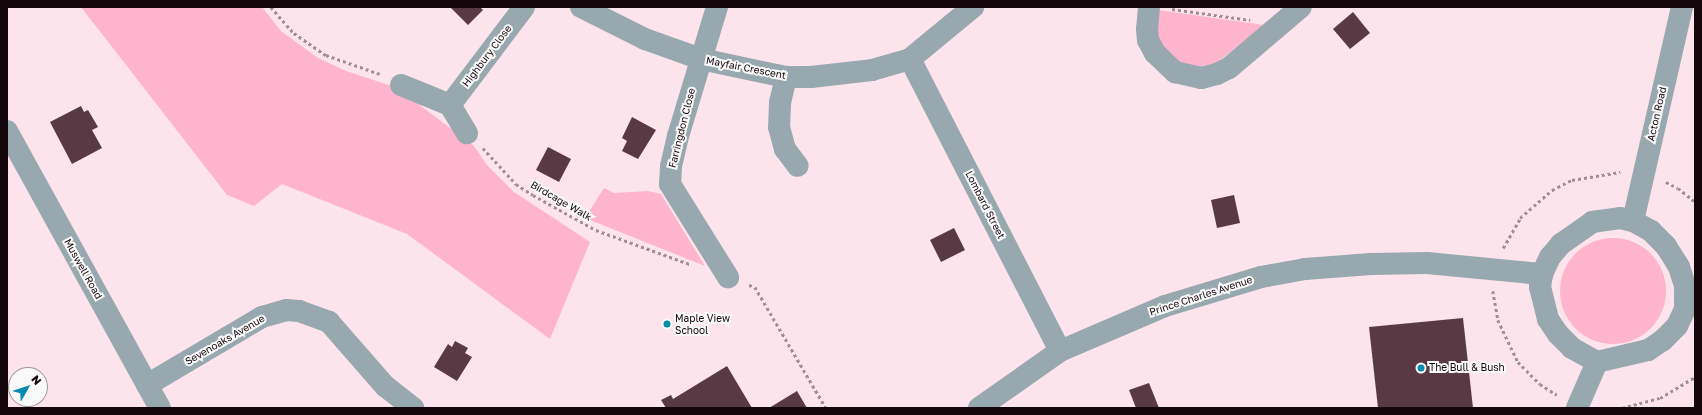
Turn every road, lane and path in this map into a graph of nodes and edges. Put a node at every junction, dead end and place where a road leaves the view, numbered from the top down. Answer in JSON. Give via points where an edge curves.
{"nodes":[{"id":1,"x":270,"y":7,"type":"edge"},
{"id":2,"x":524,"y":7,"type":"edge"},
{"id":3,"x":581,"y":7,"type":"edge"},
{"id":4,"x":716,"y":7,"type":"edge"},
{"id":5,"x":973,"y":7,"type":"edge"},
{"id":6,"x":1301,"y":7,"type":"edge"},
{"id":7,"x":1682,"y":7,"type":"edge"},
{"id":8,"x":1159,"y":8,"type":"edge"},
{"id":9,"x":1279,"y":24,"type":"junction"},
{"id":10,"x":701,"y":59,"type":"junction"},
{"id":11,"x":910,"y":59,"type":"junction"},
{"id":12,"x":786,"y":77,"type":"junction"},
{"id":13,"x":401,"y":85,"type":"joint"},
{"id":14,"x":450,"y":105,"type":"junction"},
{"id":15,"x":7,"y":131,"type":"edge"},
{"id":16,"x":467,"y":133,"type":"joint"},
{"id":17,"x":798,"y":166,"type":"dead end"},
{"id":18,"x":1642,"y":176,"type":"junction"},
{"id":19,"x":1695,"y":202,"type":"edge"},
{"id":20,"x":1633,"y":221,"type":"junction"},
{"id":21,"x":1496,"y":269,"type":"junction"},
{"id":22,"x":1542,"y":274,"type":"junction"},
{"id":23,"x":728,"y":277,"type":"junction"},
{"id":24,"x":1690,"y":310,"type":"edge"},
{"id":25,"x":1060,"y":351,"type":"junction"},
{"id":26,"x":1597,"y":362,"type":"junction"},
{"id":27,"x":1695,"y":377,"type":"edge"},
{"id":28,"x":147,"y":385,"type":"junction"},
{"id":29,"x":1578,"y":407,"type":"edge"},
{"id":30,"x":160,"y":408,"type":"edge"},
{"id":31,"x":413,"y":408,"type":"edge"},
{"id":32,"x":826,"y":408,"type":"edge"},
{"id":33,"x":979,"y":408,"type":"edge"},
{"id":34,"x":1622,"y":408,"type":"edge"}],
"edges":[{"from":1,"to":13,"type":"path","via":[[294,33],[326,55],[377,73]]},
{"from":2,"to":14,"type":"street","name":"Highbury Close"},
{"from":3,"to":10,"type":"street","name":"Mayfair Crescent","via":[[644,39]]},
{"from":4,"to":10,"type":"street","name":"Farringdon Close"},
{"from":5,"to":11,"type":"street","name":"Mayfair Crescent"},
{"from":6,"to":9,"type":"street"},
{"from":7,"to":18,"type":"street","name":"Acton Road"},
{"from":8,"to":9,"type":"path"},
{"from":8,"to":9,"type":"street","via":[[1147,29],[1151,47],[1171,69],[1193,78],[1209,76],[1228,68]]},
{"from":10,"to":12,"type":"street","name":"Mayfair Crescent"},
{"from":10,"to":23,"type":"street","name":"Farringdon Close","via":[[678,136],[670,184]]},
{"from":11,"to":12,"type":"street","name":"Mayfair Crescent","via":[[839,76]]},
{"from":11,"to":25,"type":"street","name":"Lombard Street"},
{"from":12,"to":17,"type":"street","via":[[780,102],[779,127],[785,149]]},
{"from":13,"to":14,"type":"street"},
{"from":14,"to":16,"type":"street"},
{"from":15,"to":28,"type":"street","name":"Muswell Road"},
{"from":16,"to":23,"type":"path","name":"Birdcage Walk","via":[[516,184],[596,230]]},
{"from":18,"to":19,"type":"path","via":[[1678,188]]},
{"from":18,"to":20,"type":"street","name":"Acton Road"},
{"from":18,"to":21,"type":"path","via":[[1620,172],[1596,174],[1572,180],[1552,190],[1530,207],[1513,228]]},
{"from":20,"to":22,"type":"street","via":[[1620,218],[1592,222],[1561,244],[1550,257]]},
{"from":20,"to":24,"type":"street","via":[[1651,231],[1679,267]]},
{"from":21,"to":22,"type":"street","name":"Prince Charles Avenue"},
{"from":21,"to":25,"type":"street","name":"Prince Charles Avenue","via":[[1427,263],[1372,264],[1305,269],[1261,277],[1165,306]]},
{"from":21,"to":29,"type":"path","via":[[1493,280],[1495,310],[1506,340],[1518,362],[1548,390]]},
{"from":22,"to":26,"type":"street","via":[[1540,287],[1548,319],[1572,348]]},
{"from":23,"to":32,"type":"path","name":"Birdcage Walk","via":[[755,287]]},
{"from":24,"to":26,"type":"street","via":[[1663,340],[1648,350]]},
{"from":25,"to":33,"type":"street","name":"Prince Charles Avenue"},
{"from":26,"to":29,"type":"street"},
{"from":27,"to":34,"type":"path","via":[[1660,398]]},
{"from":28,"to":30,"type":"street","name":"Muswell Road"},
{"from":28,"to":31,"type":"street","name":"Sevenoaks Avenue","via":[[262,317],[286,310],[299,311],[329,322],[385,386]]}]}
